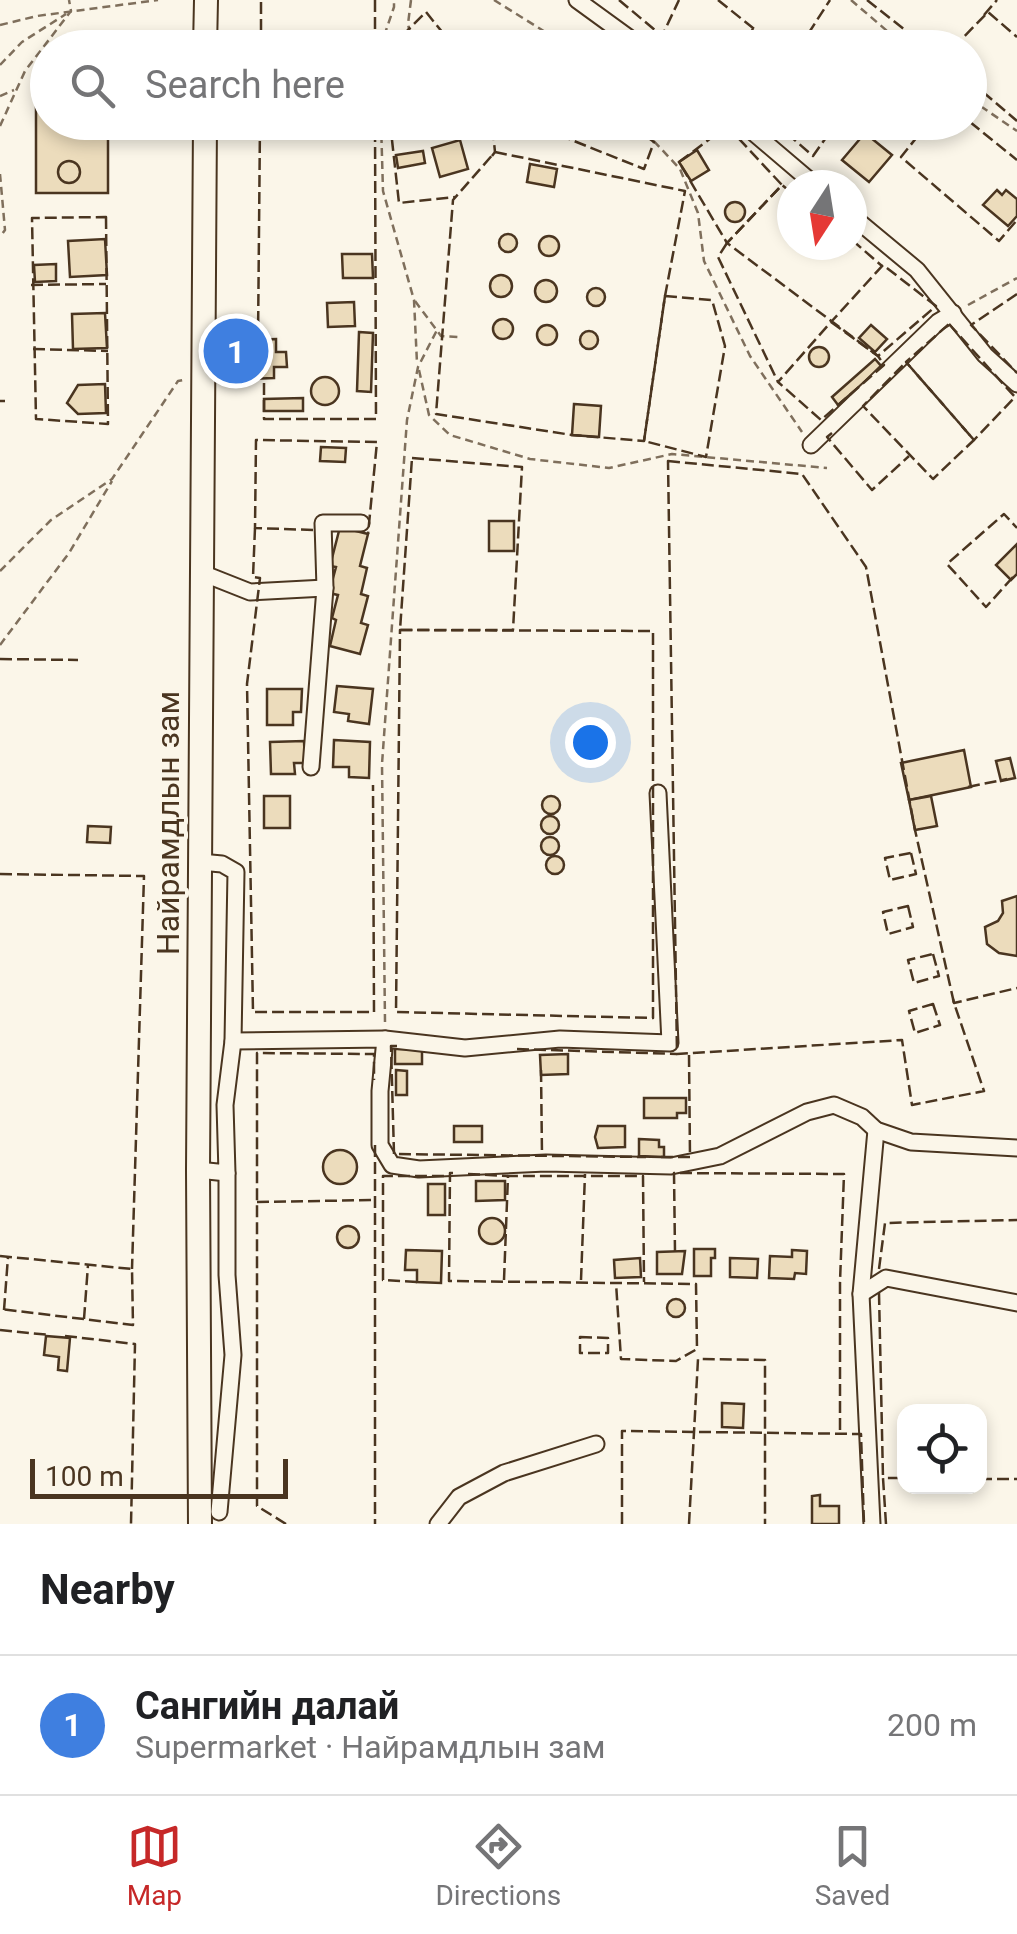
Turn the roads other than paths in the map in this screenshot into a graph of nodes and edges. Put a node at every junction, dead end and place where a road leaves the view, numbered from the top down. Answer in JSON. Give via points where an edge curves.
{"nodes":[{"id":1,"x":206,"y":0,"type":"edge"},
{"id":2,"x":578,"y":0,"type":"edge"},
{"id":3,"x":205,"y":30,"type":"edge"},
{"id":4,"x":619,"y":30,"type":"edge"},
{"id":5,"x":205,"y":140,"type":"edge"},
{"id":6,"x":762,"y":140,"type":"edge"},
{"id":7,"x":797,"y":170,"type":"edge"},
{"id":8,"x":867,"y":228,"type":"edge"},
{"id":9,"x":953,"y":313,"type":"junction"},
{"id":10,"x":1017,"y":384,"type":"edge"},
{"id":11,"x":811,"y":445,"type":"road end"},
{"id":12,"x":361,"y":523,"type":"dead end"},
{"id":13,"x":202,"y":574,"type":"junction"},
{"id":14,"x":325,"y":588,"type":"junction"},
{"id":15,"x":310,"y":767,"type":"dead end"},
{"id":16,"x":658,"y":793,"type":"dead end"},
{"id":17,"x":200,"y":862,"type":"junction"},
{"id":18,"x":385,"y":1038,"type":"junction"},
{"id":19,"x":232,"y":1041,"type":"junction"},
{"id":20,"x":876,"y":1130,"type":"junction"},
{"id":21,"x":1017,"y":1148,"type":"edge"},
{"id":22,"x":198,"y":1170,"type":"junction"},
{"id":23,"x":227,"y":1173,"type":"junction"},
{"id":24,"x":860,"y":1294,"type":"junction"},
{"id":25,"x":1017,"y":1303,"type":"edge"},
{"id":26,"x":596,"y":1444,"type":"dead end"},
{"id":27,"x":206,"y":1512,"type":"edge"},
{"id":28,"x":232,"y":1524,"type":"edge"},
{"id":29,"x":438,"y":1524,"type":"edge"},
{"id":30,"x":872,"y":1524,"type":"edge"}],
"edges":[{"from":1,"to":3,"type":"main road"},
{"from":2,"to":4,"type":"street"},
{"from":5,"to":13,"type":"main road","name":"Найрамдлын зам"},
{"from":6,"to":7,"type":"street"},
{"from":8,"to":9,"type":"street","via":[[917,270]]},
{"from":9,"to":10,"type":"street"},
{"from":9,"to":11,"type":"street"},
{"from":12,"to":14,"type":"street","via":[[323,523]]},
{"from":13,"to":14,"type":"street","via":[[250,592]]},
{"from":13,"to":17,"type":"main road","name":"Найрамдлын зам"},
{"from":14,"to":15,"type":"street"},
{"from":16,"to":18,"type":"street","via":[[670,1043],[560,1039],[465,1048]]},
{"from":17,"to":19,"type":"street","via":[[236,872]]},
{"from":17,"to":22,"type":"main road","name":"Найрамдлын зам"},
{"from":18,"to":19,"type":"street"},
{"from":18,"to":20,"type":"street","via":[[380,1145],[392,1166],[671,1166],[720,1156],[834,1105]]},
{"from":19,"to":23,"type":"street"},
{"from":20,"to":21,"type":"street","via":[[911,1142]]},
{"from":20,"to":24,"type":"street"},
{"from":22,"to":23,"type":"street"},
{"from":22,"to":27,"type":"main road","name":"Найрамдлын зам"},
{"from":23,"to":27,"type":"street","via":[[233,1355]]},
{"from":24,"to":25,"type":"street","via":[[886,1278]]},
{"from":24,"to":30,"type":"street"},
{"from":26,"to":29,"type":"street","via":[[504,1473],[459,1497]]},
{"from":27,"to":28,"type":"street"}]}
